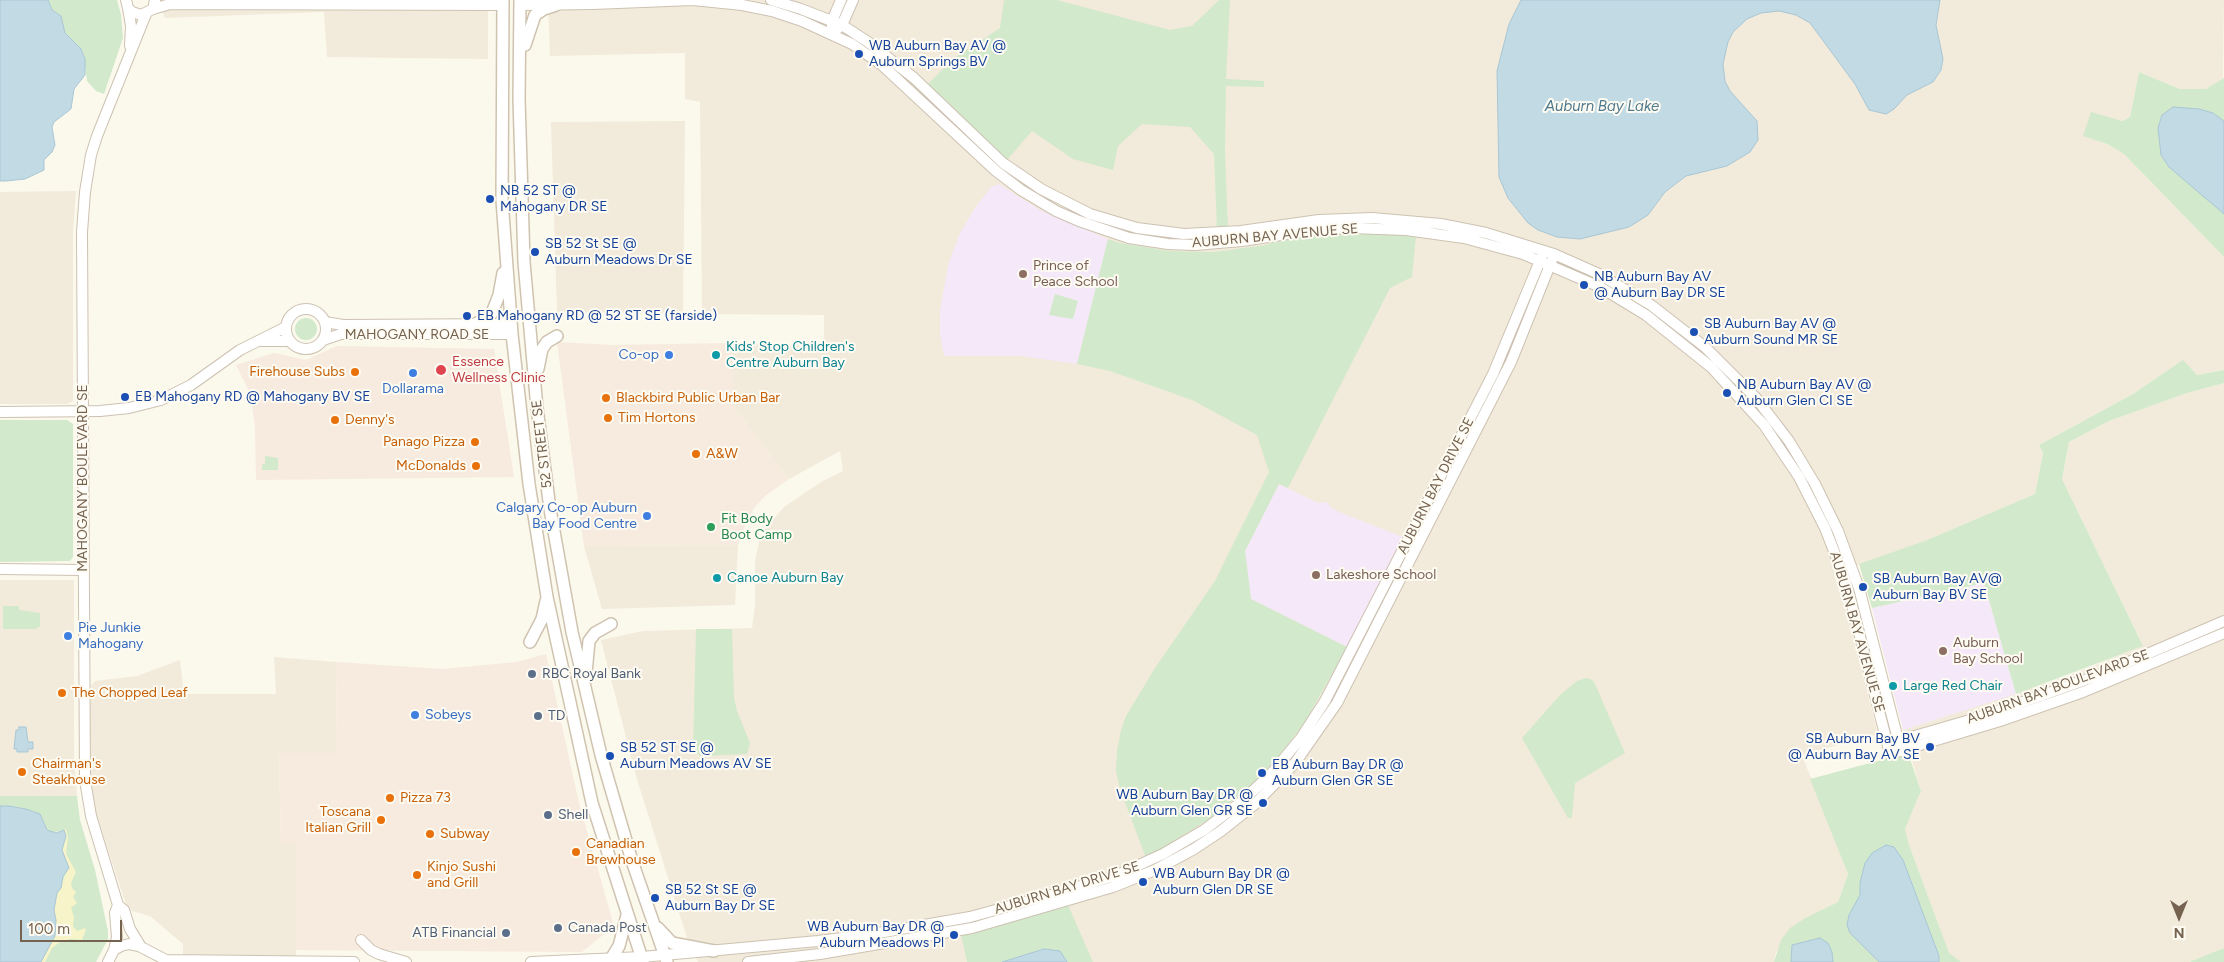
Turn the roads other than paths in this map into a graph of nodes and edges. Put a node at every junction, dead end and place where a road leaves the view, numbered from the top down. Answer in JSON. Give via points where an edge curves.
{"nodes":[{"id":1,"x":771,"y":0,"type":"edge"},
{"id":2,"x":841,"y":0,"type":"edge"},
{"id":3,"x":853,"y":0,"type":"edge"},
{"id":4,"x":520,"y":2,"type":"edge"},
{"id":5,"x":503,"y":3,"type":"edge"},
{"id":6,"x":127,"y":4,"type":"edge"},
{"id":7,"x":556,"y":5,"type":"junction"},
{"id":8,"x":151,"y":8,"type":"edge"},
{"id":9,"x":837,"y":23,"type":"junction"},
{"id":10,"x":832,"y":33,"type":"junction"},
{"id":11,"x":129,"y":54,"type":"junction"},
{"id":12,"x":520,"y":64,"type":"junction"},
{"id":13,"x":1547,"y":258,"type":"junction"},
{"id":14,"x":506,"y":259,"type":"junction"},
{"id":15,"x":325,"y":322,"type":"junction"},
{"id":16,"x":475,"y":324,"type":"junction"},
{"id":17,"x":286,"y":327,"type":"junction"},
{"id":18,"x":511,"y":329,"type":"junction"},
{"id":19,"x":530,"y":330,"type":"junction"},
{"id":20,"x":557,"y":336,"type":"dead end"},
{"id":21,"x":323,"y":340,"type":"junction"},
{"id":22,"x":290,"y":341,"type":"junction"},
{"id":23,"x":250,"y":344,"type":"junction"},
{"id":24,"x":536,"y":391,"type":"junction"},
{"id":25,"x":83,"y":411,"type":"junction"},
{"id":26,"x":0,"y":412,"type":"edge"},
{"id":27,"x":0,"y":570,"type":"edge"},
{"id":28,"x":83,"y":570,"type":"junction"},
{"id":29,"x":547,"y":597,"type":"junction"},
{"id":30,"x":2224,"y":621,"type":"edge"},
{"id":31,"x":611,"y":624,"type":"dead end"},
{"id":32,"x":572,"y":632,"type":"junction"},
{"id":33,"x":2224,"y":633,"type":"edge"},
{"id":34,"x":555,"y":636,"type":"junction"},
{"id":35,"x":530,"y":642,"type":"dead end"},
{"id":36,"x":586,"y":690,"type":"junction"},
{"id":37,"x":1894,"y":747,"type":"junction"},
{"id":38,"x":118,"y":905,"type":"junction"},
{"id":39,"x":627,"y":915,"type":"junction"},
{"id":40,"x":653,"y":923,"type":"junction"},
{"id":41,"x":361,"y":940,"type":"dead end"},
{"id":42,"x":143,"y":948,"type":"junction"},
{"id":43,"x":114,"y":950,"type":"junction"},
{"id":44,"x":714,"y":951,"type":"junction"},
{"id":45,"x":612,"y":958,"type":"junction"},
{"id":46,"x":665,"y":958,"type":"edge"},
{"id":47,"x":642,"y":960,"type":"edge"},
{"id":48,"x":108,"y":962,"type":"edge"},
{"id":49,"x":150,"y":962,"type":"edge"},
{"id":50,"x":354,"y":962,"type":"edge"},
{"id":51,"x":406,"y":962,"type":"edge"},
{"id":52,"x":531,"y":962,"type":"edge"},
{"id":53,"x":748,"y":962,"type":"edge"}],
"edges":[{"from":1,"to":9,"type":"street","name":"AUBURN BAY AVENUE SE"},
{"from":2,"to":9,"type":"street"},
{"from":3,"to":9,"type":"street"},
{"from":4,"to":5,"type":"main road","name":"AUBURN BAY AVENUE SE"},
{"from":4,"to":7,"type":"street","name":"AUBURN BAY AVENUE SE"},
{"from":4,"to":12,"type":"main road","name":"52 STREET SE"},
{"from":5,"to":8,"type":"street","via":[[170,4]]},
{"from":5,"to":14,"type":"main road","name":"52 STREET SE","via":[[502,200]]},
{"from":6,"to":8,"type":"street","via":[[136,14]]},
{"from":6,"to":11,"type":"street","name":"MAHOGANY BOULEVARD SE","via":[[131,26]]},
{"from":7,"to":10,"type":"street","name":"AUBURN BAY AVENUE SE","via":[[718,2],[772,11]]},
{"from":7,"to":12,"type":"main road","via":[[539,11],[531,20]]},
{"from":8,"to":11,"type":"street","name":"MAHOGANY BOULEVARD SE"},
{"from":9,"to":10,"type":"street"},
{"from":9,"to":13,"type":"street","name":"AUBURN BAY AVENUE SE","via":[[914,78],[1003,163],[1021,176],[1069,204],[1115,222],[1161,232],[1199,234],[1319,220],[1408,220],[1486,233]]},
{"from":10,"to":13,"type":"street","name":"AUBURN BAY AVENUE SE","via":[[882,65],[1008,180],[1056,211],[1101,230],[1136,240],[1187,245],[1313,230],[1406,230],[1484,242]]},
{"from":11,"to":25,"type":"street","name":"MAHOGANY BOULEVARD SE","via":[[97,136],[85,192],[82,232]]},
{"from":12,"to":19,"type":"main road","name":"52 STREET SE","via":[[522,211]]},
{"from":13,"to":37,"type":"street","name":"AUBURN BAY AVENUE SE","via":[[1599,274],[1678,324],[1738,378],[1789,442],[1815,484],[1848,555],[1859,588]]},
{"from":13,"to":44,"type":"street","name":"AUBURN BAY DRIVE SE","via":[[1493,374],[1316,717],[1271,774],[1240,803],[1204,830],[1163,854],[1117,875],[1058,893],[970,917],[875,934]]},
{"from":13,"to":53,"type":"street","name":"AUBURN BAY DRIVE SE","via":[[1511,362],[1337,703],[1295,763],[1255,804],[1194,849],[1113,887],[972,928],[820,954]]},
{"from":14,"to":16,"type":"main road","via":[[492,313]]},
{"from":14,"to":18,"type":"main road","name":"52 STREET SE"},
{"from":15,"to":16,"type":"street","name":"MAHOGANY ROAD SE","via":[[343,325]]},
{"from":15,"to":17,"type":"street","via":[[318,313],[307,309],[292,315]]},
{"from":15,"to":21,"type":"street"},
{"from":16,"to":18,"type":"street","name":"MAHOGANY ROAD SE"},
{"from":17,"to":22,"type":"street"},
{"from":17,"to":23,"type":"street"},
{"from":18,"to":19,"type":"main road"},
{"from":18,"to":21,"type":"street","name":"MAHOGANY ROAD SE","via":[[341,334]]},
{"from":18,"to":29,"type":"main road","name":"52 STREET SE","via":[[528,484]]},
{"from":19,"to":24,"type":"main road","name":"52 STREET SE"},
{"from":20,"to":24,"type":"main road","via":[[542,350]]},
{"from":21,"to":22,"type":"street","via":[[317,346],[305,349]]},
{"from":22,"to":23,"type":"street","via":[[269,340]]},
{"from":23,"to":25,"type":"street","via":[[170,397],[129,408]]},
{"from":24,"to":32,"type":"main road","name":"52 STREET SE","via":[[550,509]]},
{"from":25,"to":26,"type":"street"},
{"from":25,"to":28,"type":"street","name":"MAHOGANY BOULEVARD SE"},
{"from":27,"to":28,"type":"street"},
{"from":28,"to":38,"type":"street","name":"MAHOGANY BOULEVARD SE","via":[[84,780],[91,816]]},
{"from":29,"to":34,"type":"main road","name":"52 STREET SE"},
{"from":29,"to":35,"type":"main road","via":[[542,618]]},
{"from":30,"to":37,"type":"street","name":"AUBURN BAY BOULEVARD SE","via":[[2096,676]]},
{"from":31,"to":36,"type":"main road","via":[[595,633],[589,641]]},
{"from":32,"to":34,"type":"main road"},
{"from":32,"to":36,"type":"main road","name":"52 STREET SE"},
{"from":33,"to":37,"type":"street","name":"AUBURN BAY BOULEVARD SE","via":[[2147,667],[2000,721]]},
{"from":34,"to":39,"type":"main road","name":"52 STREET SE","via":[[592,803]]},
{"from":36,"to":40,"type":"main road","name":"52 STREET SE","via":[[608,779]]},
{"from":38,"to":42,"type":"street","name":"MAHOGANY BOULEVARD SE","via":[[124,910],[130,929]]},
{"from":38,"to":43,"type":"street","name":"MAHOGANY BOULEVARD SE"},
{"from":39,"to":45,"type":"main road","via":[[619,946]]},
{"from":39,"to":47,"type":"main road","name":"52 STREET SE"},
{"from":40,"to":44,"type":"main road","via":[[672,943]]},
{"from":40,"to":46,"type":"main road","name":"52 STREET SE"},
{"from":41,"to":51,"type":"street","via":[[379,954]]},
{"from":42,"to":43,"type":"street","via":[[126,944]]},
{"from":42,"to":49,"type":"street","name":"MAHOGANY BOULEVARD SE"},
{"from":42,"to":50,"type":"street","via":[[166,960]]},
{"from":43,"to":48,"type":"street"},
{"from":44,"to":46,"type":"street","name":"AUBURN BAY DRIVE SE"},
{"from":45,"to":47,"type":"street","name":"AUBURN BAY DRIVE SE"},
{"from":45,"to":52,"type":"street","name":"AUBURN BAY DRIVE SE"},
{"from":46,"to":47,"type":"street","name":"AUBURN BAY DRIVE SE"}]}
